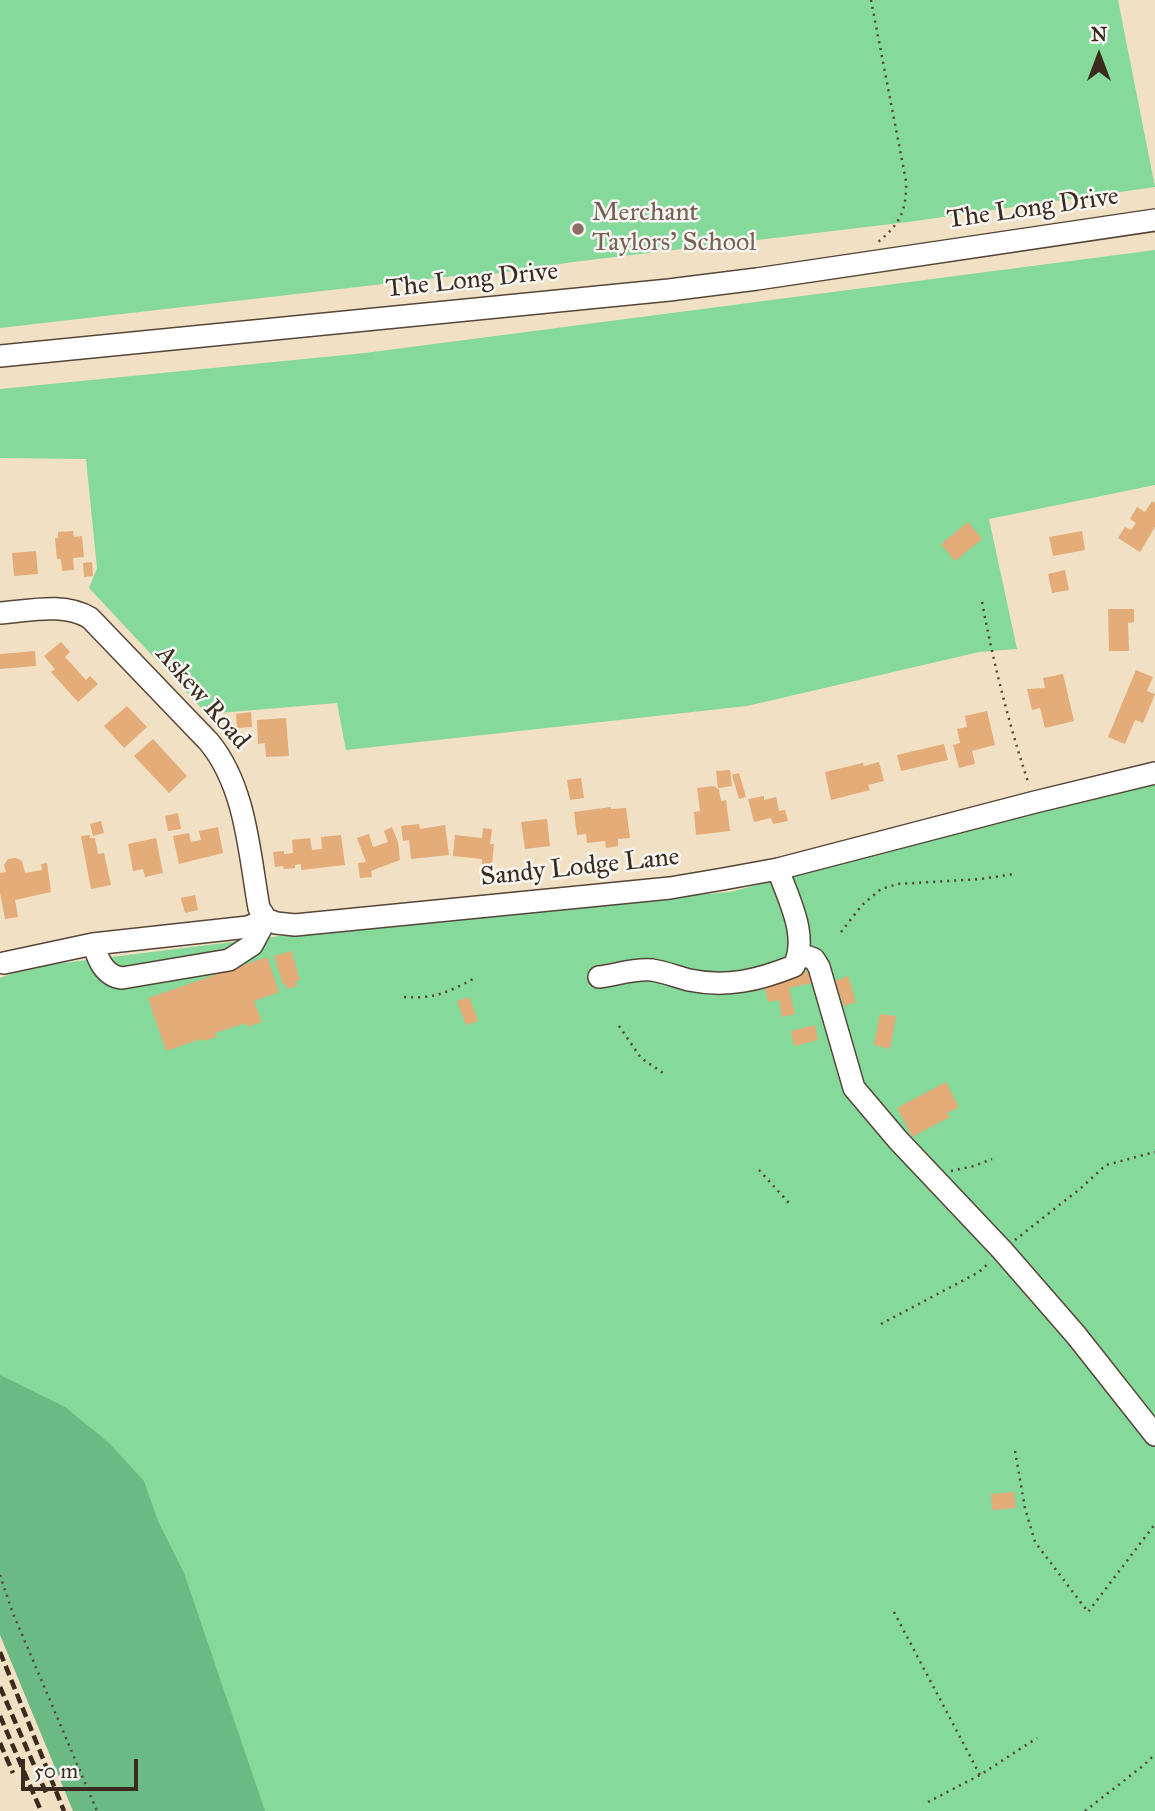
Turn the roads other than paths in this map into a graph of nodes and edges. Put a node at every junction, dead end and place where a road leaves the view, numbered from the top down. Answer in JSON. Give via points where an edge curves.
{"nodes":[{"id":1,"x":1155,"y":220,"type":"edge"},
{"id":2,"x":0,"y":356,"type":"edge"},
{"id":3,"x":0,"y":613,"type":"edge"},
{"id":4,"x":1155,"y":773,"type":"edge"},
{"id":5,"x":778,"y":869,"type":"junction"},
{"id":6,"x":266,"y":919,"type":"junction"},
{"id":7,"x":93,"y":944,"type":"junction"},
{"id":8,"x":800,"y":954,"type":"junction"},
{"id":9,"x":4,"y":963,"type":"dead end"},
{"id":10,"x":598,"y":977,"type":"dead end"},
{"id":11,"x":1155,"y":1435,"type":"edge"}],
"edges":[{"from":1,"to":2,"type":"street","name":"The Long Drive","via":[[656,291]]},
{"from":3,"to":6,"type":"street","name":"Askew Road","via":[[60,609],[90,618],[209,742],[236,788]]},
{"from":4,"to":5,"type":"street","name":"Sandy Lodge Lane"},
{"from":5,"to":6,"type":"street","name":"Sandy Lodge Lane","via":[[670,888],[309,923]]},
{"from":5,"to":8,"type":"street","via":[[799,932]]},
{"from":6,"to":7,"type":"street","name":"Sandy Lodge Lane","via":[[248,928]]},
{"from":6,"to":7,"type":"street","via":[[253,946],[229,960],[122,978],[109,973]]},
{"from":7,"to":9,"type":"street","name":"Sandy Lodge Lane"},
{"from":8,"to":10,"type":"street","via":[[794,966],[757,981],[735,984],[651,970]]},
{"from":8,"to":11,"type":"street","via":[[814,959],[819,967],[854,1088],[1076,1335]]}]}
